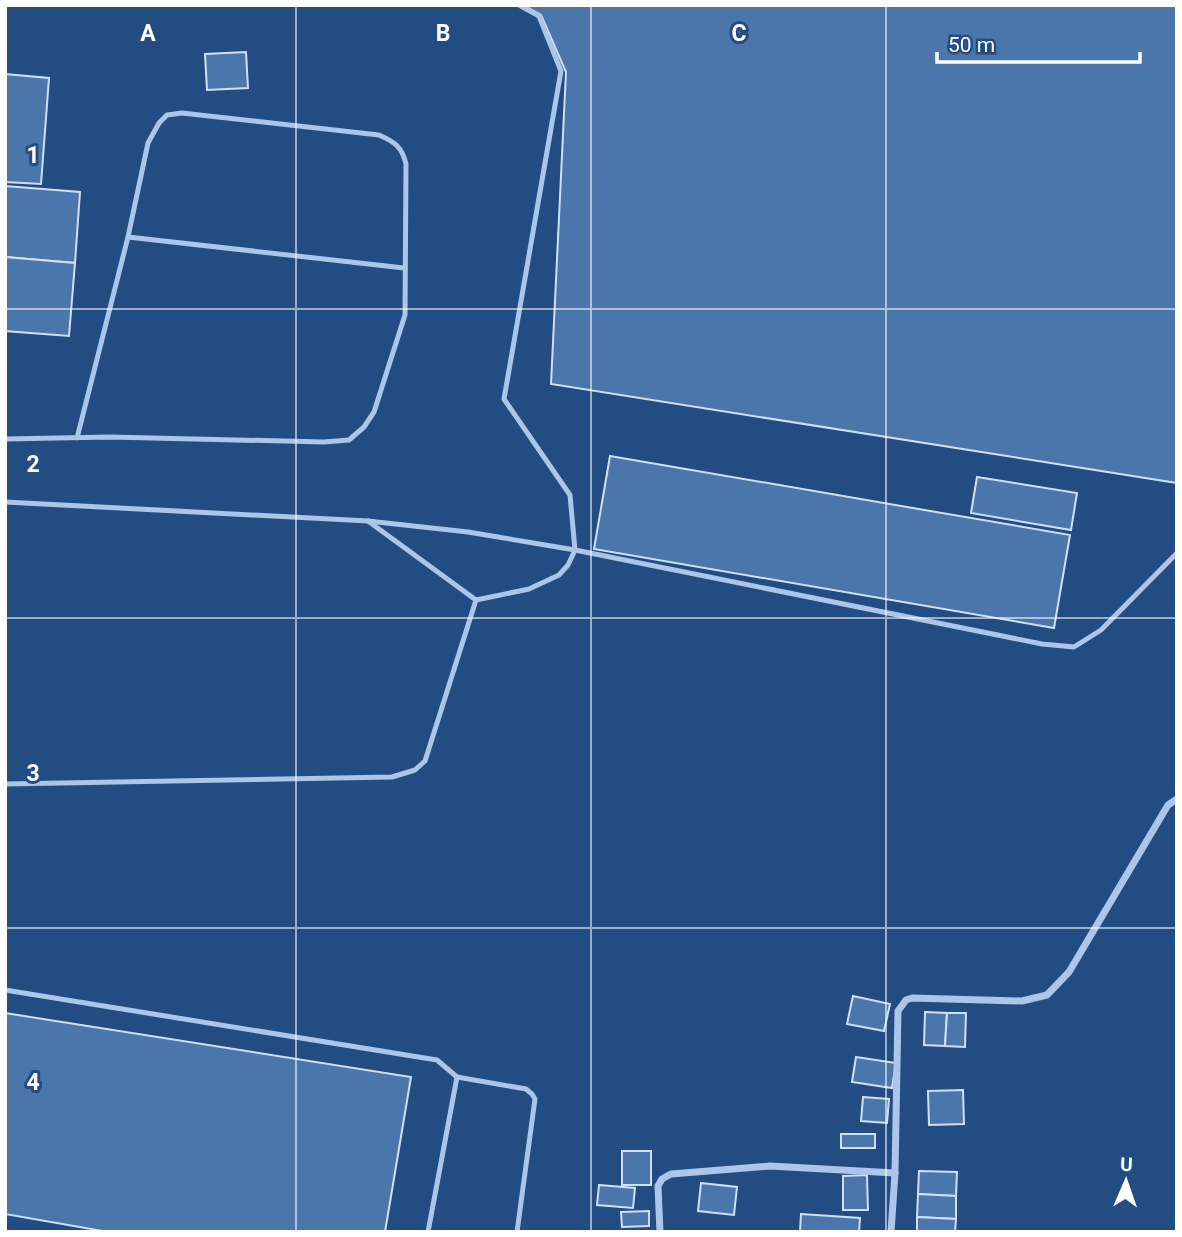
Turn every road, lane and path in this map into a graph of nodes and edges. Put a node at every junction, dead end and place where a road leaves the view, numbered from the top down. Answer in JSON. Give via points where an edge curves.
{"nodes":[{"id":1,"x":519,"y":5,"type":"edge"},
{"id":2,"x":128,"y":237,"type":"junction"},
{"id":3,"x":404,"y":268,"type":"junction"},
{"id":4,"x":77,"y":438,"type":"junction"},
{"id":5,"x":5,"y":439,"type":"edge"},
{"id":6,"x":5,"y":502,"type":"edge"},
{"id":7,"x":368,"y":521,"type":"junction"},
{"id":8,"x":575,"y":550,"type":"junction"},
{"id":9,"x":1177,"y":553,"type":"edge"},
{"id":10,"x":476,"y":600,"type":"junction"},
{"id":11,"x":5,"y":784,"type":"edge"},
{"id":12,"x":1177,"y":799,"type":"edge"},
{"id":13,"x":5,"y":990,"type":"edge"},
{"id":14,"x":457,"y":1077,"type":"junction"},
{"id":15,"x":895,"y":1173,"type":"junction"},
{"id":16,"x":429,"y":1232,"type":"edge"},
{"id":17,"x":517,"y":1232,"type":"edge"},
{"id":18,"x":660,"y":1232,"type":"edge"},
{"id":19,"x":891,"y":1232,"type":"edge"}],
"edges":[{"from":1,"to":8,"type":"lane","via":[[539,16],[561,71],[504,399],[570,495]]},
{"from":2,"to":3,"type":"lane"},
{"from":2,"to":3,"type":"lane","via":[[148,144],[167,115],[379,135],[403,150],[406,164]]},
{"from":2,"to":4,"type":"lane"},
{"from":3,"to":4,"type":"lane","via":[[405,316],[377,407],[349,440]]},
{"from":4,"to":5,"type":"lane"},
{"from":6,"to":7,"type":"lane"},
{"from":7,"to":8,"type":"lane"},
{"from":7,"to":10,"type":"lane"},
{"from":8,"to":9,"type":"lane","via":[[1074,647],[1101,630]]},
{"from":8,"to":10,"type":"lane","via":[[559,575],[529,589]]},
{"from":10,"to":11,"type":"lane","via":[[425,761],[415,771],[392,777]]},
{"from":12,"to":15,"type":"street","via":[[1168,805],[1069,972],[1047,996],[1022,1001],[912,998],[902,1005],[898,1011]]},
{"from":13,"to":14,"type":"lane","via":[[433,1058]]},
{"from":14,"to":16,"type":"lane"},
{"from":14,"to":17,"type":"lane","via":[[526,1089],[535,1099]]},
{"from":15,"to":18,"type":"street","via":[[769,1166],[671,1174],[658,1186]]},
{"from":15,"to":19,"type":"street"}]}
